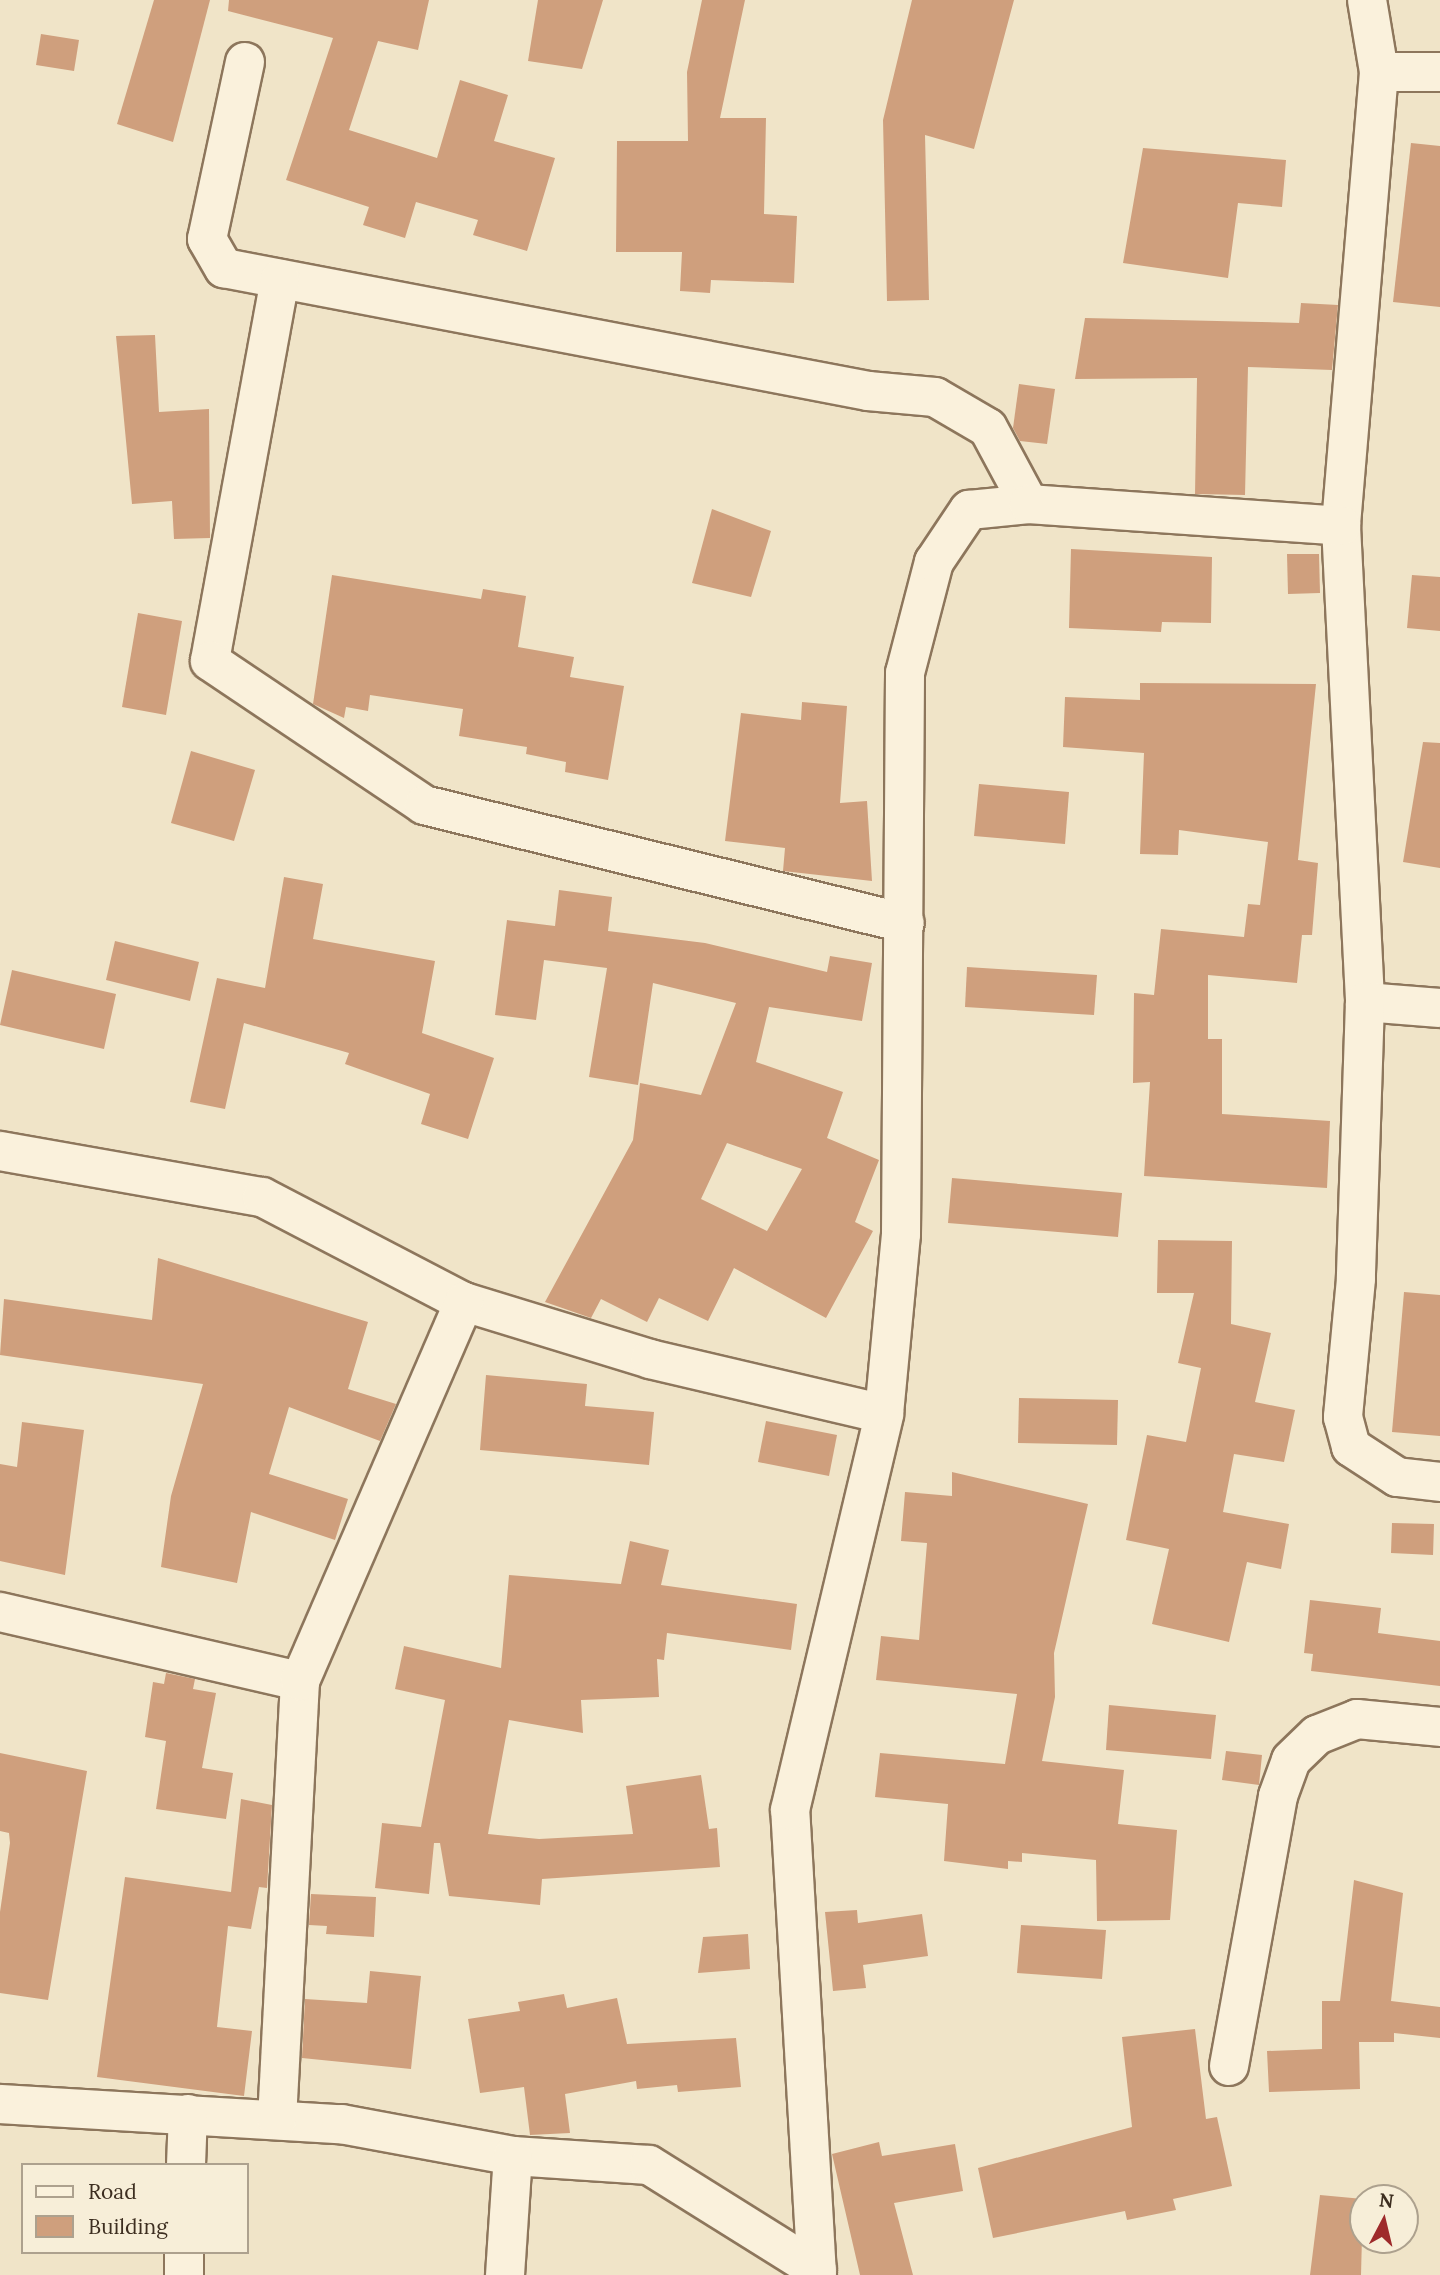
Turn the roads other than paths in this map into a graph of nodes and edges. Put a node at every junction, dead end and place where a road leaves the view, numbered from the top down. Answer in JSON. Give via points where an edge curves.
{"nodes":[{"id":1,"x":1367,"y":0,"type":"edge"},
{"id":2,"x":245,"y":62,"type":"dead end"},
{"id":3,"x":1379,"y":72,"type":"junction"},
{"id":4,"x":1440,"y":72,"type":"edge"},
{"id":5,"x":280,"y":279,"type":"junction"},
{"id":6,"x":1029,"y":504,"type":"junction"},
{"id":7,"x":1341,"y":526,"type":"junction"},
{"id":8,"x":905,"y":923,"type":"junction"},
{"id":9,"x":1365,"y":1002,"type":"junction"},
{"id":10,"x":1440,"y":1008,"type":"edge"},
{"id":11,"x":0,"y":1151,"type":"edge"},
{"id":12,"x":464,"y":1302,"type":"junction"},
{"id":13,"x":884,"y":1414,"type":"junction"},
{"id":14,"x":1440,"y":1482,"type":"edge"},
{"id":15,"x":0,"y":1612,"type":"edge"},
{"id":16,"x":300,"y":1681,"type":"junction"},
{"id":17,"x":1440,"y":1727,"type":"edge"},
{"id":18,"x":1230,"y":2066,"type":"dead end"},
{"id":19,"x":0,"y":2104,"type":"edge"},
{"id":20,"x":188,"y":2114,"type":"junction"},
{"id":21,"x":277,"y":2120,"type":"junction"},
{"id":22,"x":513,"y":2156,"type":"junction"},
{"id":23,"x":186,"y":2163,"type":"edge"},
{"id":24,"x":184,"y":2254,"type":"edge"},
{"id":25,"x":817,"y":2272,"type":"edge"},
{"id":26,"x":184,"y":2275,"type":"edge"},
{"id":27,"x":505,"y":2275,"type":"edge"}],
"edges":[{"from":1,"to":3,"type":"street"},
{"from":2,"to":5,"type":"street","via":[[207,239],[224,268]]},
{"from":3,"to":4,"type":"street"},
{"from":3,"to":7,"type":"street"},
{"from":5,"to":6,"type":"street","via":[[868,391],[935,397],[988,428]]},
{"from":5,"to":8,"type":"street","via":[[210,661],[424,805]]},
{"from":6,"to":7,"type":"street"},
{"from":6,"to":8,"type":"street","via":[[969,510],[934,562],[905,673]]},
{"from":7,"to":9,"type":"street"},
{"from":8,"to":13,"type":"street","via":[[901,1234]]},
{"from":9,"to":10,"type":"street"},
{"from":9,"to":14,"type":"street","via":[[1356,1279],[1343,1417],[1351,1447],[1397,1477]]},
{"from":11,"to":12,"type":"street","via":[[262,1197]]},
{"from":12,"to":13,"type":"street","via":[[650,1359]]},
{"from":12,"to":16,"type":"street"},
{"from":13,"to":25,"type":"street","via":[[790,1810]]},
{"from":15,"to":16,"type":"street"},
{"from":16,"to":21,"type":"street"},
{"from":17,"to":18,"type":"street","via":[[1357,1719],[1317,1735],[1291,1760],[1278,1796]]},
{"from":19,"to":20,"type":"street"},
{"from":20,"to":21,"type":"street"},
{"from":20,"to":23,"type":"street"},
{"from":21,"to":22,"type":"street","via":[[341,2124]]},
{"from":22,"to":25,"type":"street","via":[[649,2165]]},
{"from":22,"to":27,"type":"street"},
{"from":24,"to":26,"type":"street"}]}
